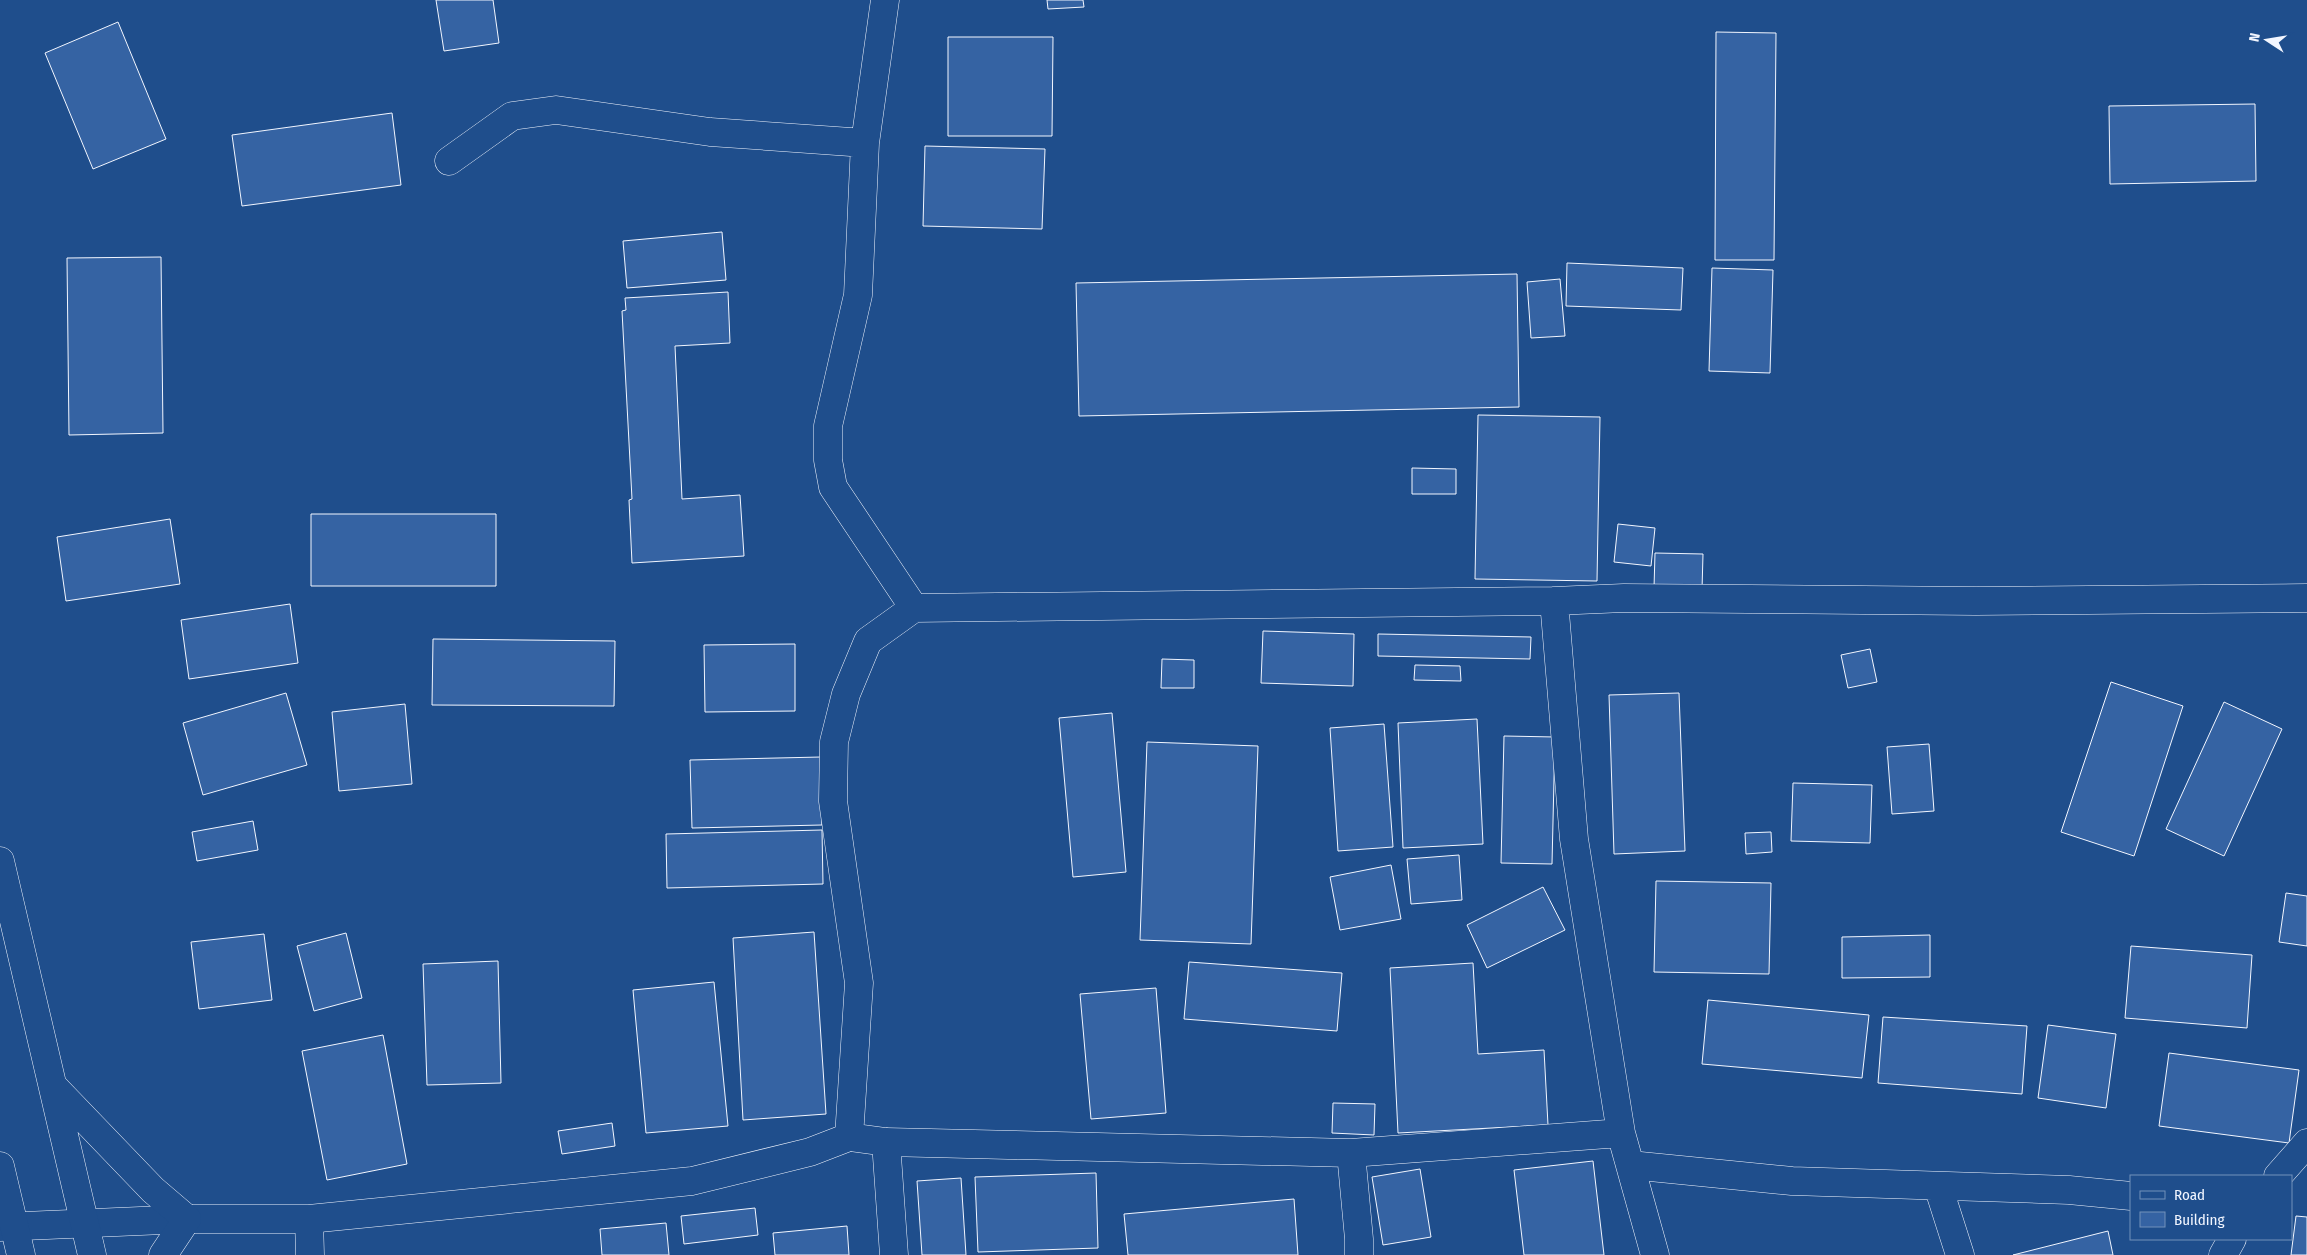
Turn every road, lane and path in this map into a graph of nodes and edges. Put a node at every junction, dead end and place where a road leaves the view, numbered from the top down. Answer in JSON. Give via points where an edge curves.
{"nodes":[{"id":1,"x":885,"y":0,"type":"edge"},
{"id":2,"x":865,"y":143,"type":"junction"},
{"id":3,"x":450,"y":161,"type":"dead end"},
{"id":4,"x":2307,"y":598,"type":"edge"},
{"id":5,"x":1554,"y":601,"type":"junction"},
{"id":6,"x":914,"y":608,"type":"junction"},
{"id":7,"x":0,"y":861,"type":"edge"},
{"id":8,"x":53,"y":1086,"type":"junction"},
{"id":9,"x":1621,"y":1133,"type":"junction"},
{"id":10,"x":849,"y":1136,"type":"junction"},
{"id":11,"x":886,"y":1142,"type":"junction"},
{"id":12,"x":2307,"y":1143,"type":"edge"},
{"id":13,"x":1351,"y":1153,"type":"junction"},
{"id":14,"x":1630,"y":1165,"type":"junction"},
{"id":15,"x":0,"y":1166,"type":"edge"},
{"id":16,"x":2279,"y":1175,"type":"edge"},
{"id":17,"x":1938,"y":1186,"type":"junction"},
{"id":18,"x":2130,"y":1196,"type":"edge"},
{"id":19,"x":309,"y":1218,"type":"junction"},
{"id":20,"x":187,"y":1219,"type":"junction"},
{"id":21,"x":85,"y":1224,"type":"junction"},
{"id":22,"x":7,"y":1226,"type":"edge"},
{"id":23,"x":2231,"y":1240,"type":"edge"},
{"id":24,"x":21,"y":1255,"type":"edge"},
{"id":25,"x":92,"y":1255,"type":"edge"},
{"id":26,"x":163,"y":1255,"type":"edge"},
{"id":27,"x":310,"y":1255,"type":"edge"},
{"id":28,"x":894,"y":1255,"type":"edge"},
{"id":29,"x":1359,"y":1255,"type":"edge"},
{"id":30,"x":1654,"y":1255,"type":"edge"},
{"id":31,"x":1960,"y":1255,"type":"edge"},
{"id":32,"x":2223,"y":1255,"type":"edge"}],
"edges":[{"from":1,"to":2,"type":"main road"},
{"from":2,"to":3,"type":"main road","via":[[710,132],[556,110],[512,116]]},
{"from":2,"to":6,"type":"main road","via":[[858,295],[828,426],[828,460],[833,488]]},
{"from":4,"to":5,"type":"main road","via":[[1976,601],[1624,598]]},
{"from":5,"to":6,"type":"main road"},
{"from":5,"to":9,"type":"main road","via":[[1574,839]]},
{"from":6,"to":10,"type":"main road","via":[[868,641],[846,694],[834,742],[833,801],[859,983]]},
{"from":7,"to":8,"type":"main road"},
{"from":8,"to":20,"type":"main road","via":[[153,1190]]},
{"from":8,"to":21,"type":"main road"},
{"from":9,"to":13,"type":"main road"},
{"from":9,"to":14,"type":"main road"},
{"from":10,"to":11,"type":"main road"},
{"from":10,"to":19,"type":"main road","via":[[810,1152],[692,1181]]},
{"from":11,"to":13,"type":"main road"},
{"from":11,"to":28,"type":"main road"},
{"from":12,"to":16,"type":"main road"},
{"from":13,"to":29,"type":"main road"},
{"from":14,"to":17,"type":"main road","via":[[1792,1181]]},
{"from":14,"to":30,"type":"main road"},
{"from":15,"to":22,"type":"main road"},
{"from":17,"to":18,"type":"main road","via":[[2069,1190]]},
{"from":17,"to":31,"type":"main road"},
{"from":19,"to":20,"type":"main road"},
{"from":19,"to":27,"type":"main road"},
{"from":20,"to":21,"type":"main road"},
{"from":20,"to":26,"type":"main road"},
{"from":21,"to":22,"type":"main road"},
{"from":21,"to":25,"type":"main road"},
{"from":22,"to":24,"type":"main road"},
{"from":23,"to":32,"type":"main road"}]}
